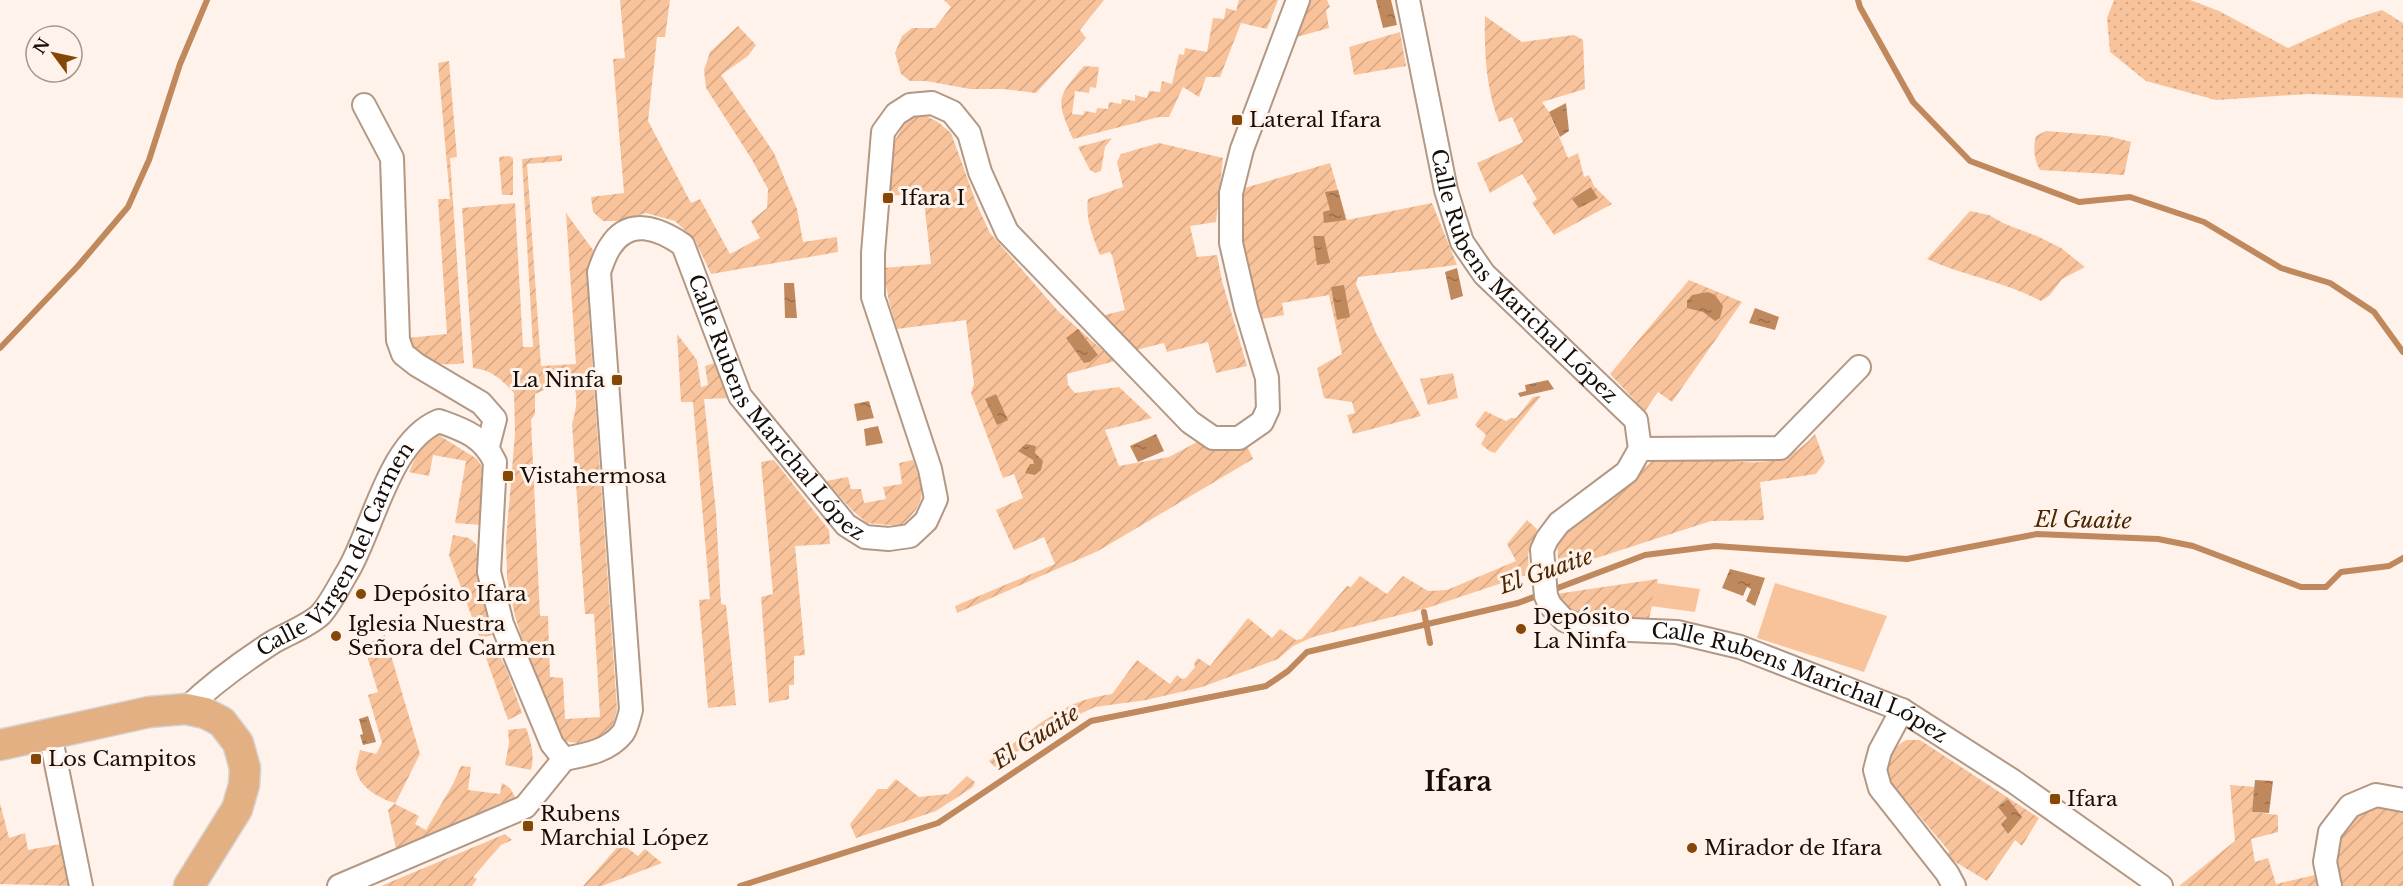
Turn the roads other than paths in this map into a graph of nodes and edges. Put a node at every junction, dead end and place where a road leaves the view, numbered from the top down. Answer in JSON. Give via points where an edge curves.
{"nodes":[{"id":1,"x":1298,"y":0,"type":"edge"},
{"id":2,"x":1408,"y":0,"type":"edge"},
{"id":3,"x":364,"y":105,"type":"dead end"},
{"id":4,"x":1859,"y":367,"type":"dead end"},
{"id":5,"x":488,"y":446,"type":"junction"},
{"id":6,"x":1640,"y":449,"type":"junction"},
{"id":7,"x":186,"y":709,"type":"junction"},
{"id":8,"x":1902,"y":710,"type":"junction"},
{"id":9,"x":50,"y":734,"type":"junction"},
{"id":10,"x":0,"y":745,"type":"edge"},
{"id":11,"x":564,"y":759,"type":"junction"},
{"id":12,"x":2403,"y":800,"type":"edge"},
{"id":13,"x":81,"y":886,"type":"edge"},
{"id":14,"x":189,"y":886,"type":"edge"},
{"id":15,"x":339,"y":886,"type":"edge"},
{"id":16,"x":1954,"y":886,"type":"edge"},
{"id":17,"x":2161,"y":886,"type":"edge"},
{"id":18,"x":2330,"y":886,"type":"edge"}],
"edges":[{"from":1,"to":11,"type":"street","name":"Calle Rubens Marichal López","via":[[1242,148],[1231,193],[1231,243],[1269,394],[1262,422],[1239,438],[1213,438],[1190,422],[1007,232],[980,172],[969,133],[952,112],[932,103],[910,105],[896,114],[883,132],[873,253],[873,297],[930,469],[936,499],[926,521],[910,536],[865,537],[846,525],[740,396],[683,245],[665,232],[644,227],[626,232],[611,245],[598,272],[631,710],[624,732],[609,745],[591,754]]},
{"from":2,"to":6,"type":"street","name":"Calle Rubens Marichal López","via":[[1446,190],[1462,242],[1484,274],[1636,420]]},
{"from":3,"to":5,"type":"street","via":[[392,158],[398,340],[403,354],[481,403],[495,419]]},
{"from":4,"to":6,"type":"street","via":[[1780,448]]},
{"from":5,"to":7,"type":"street","name":"Calle Virgen del Carmen","via":[[439,421],[427,426],[410,444],[385,485],[350,568],[321,614],[210,686]]},
{"from":5,"to":11,"type":"street","via":[[495,462],[489,572],[507,635],[552,744]]},
{"from":6,"to":8,"type":"street","name":"Calle Rubens Marichal López","via":[[1627,472],[1559,523],[1542,550],[1550,605],[1564,620],[1584,628],[1677,632],[1740,647]]},
{"from":7,"to":9,"type":"main road","via":[[149,712]]},
{"from":7,"to":14,"type":"main road","via":[[222,722],[238,743],[245,768],[237,808]]},
{"from":8,"to":16,"type":"street","via":[[1880,751],[1875,770],[1880,788]]},
{"from":8,"to":17,"type":"street","name":"Calle Rubens Marichal López","via":[[2013,781]]},
{"from":9,"to":10,"type":"main road"},
{"from":9,"to":13,"type":"street"},
{"from":11,"to":15,"type":"street","via":[[525,807]]},
{"from":12,"to":18,"type":"street","via":[[2376,795],[2350,806],[2330,832],[2325,862]]}]}
